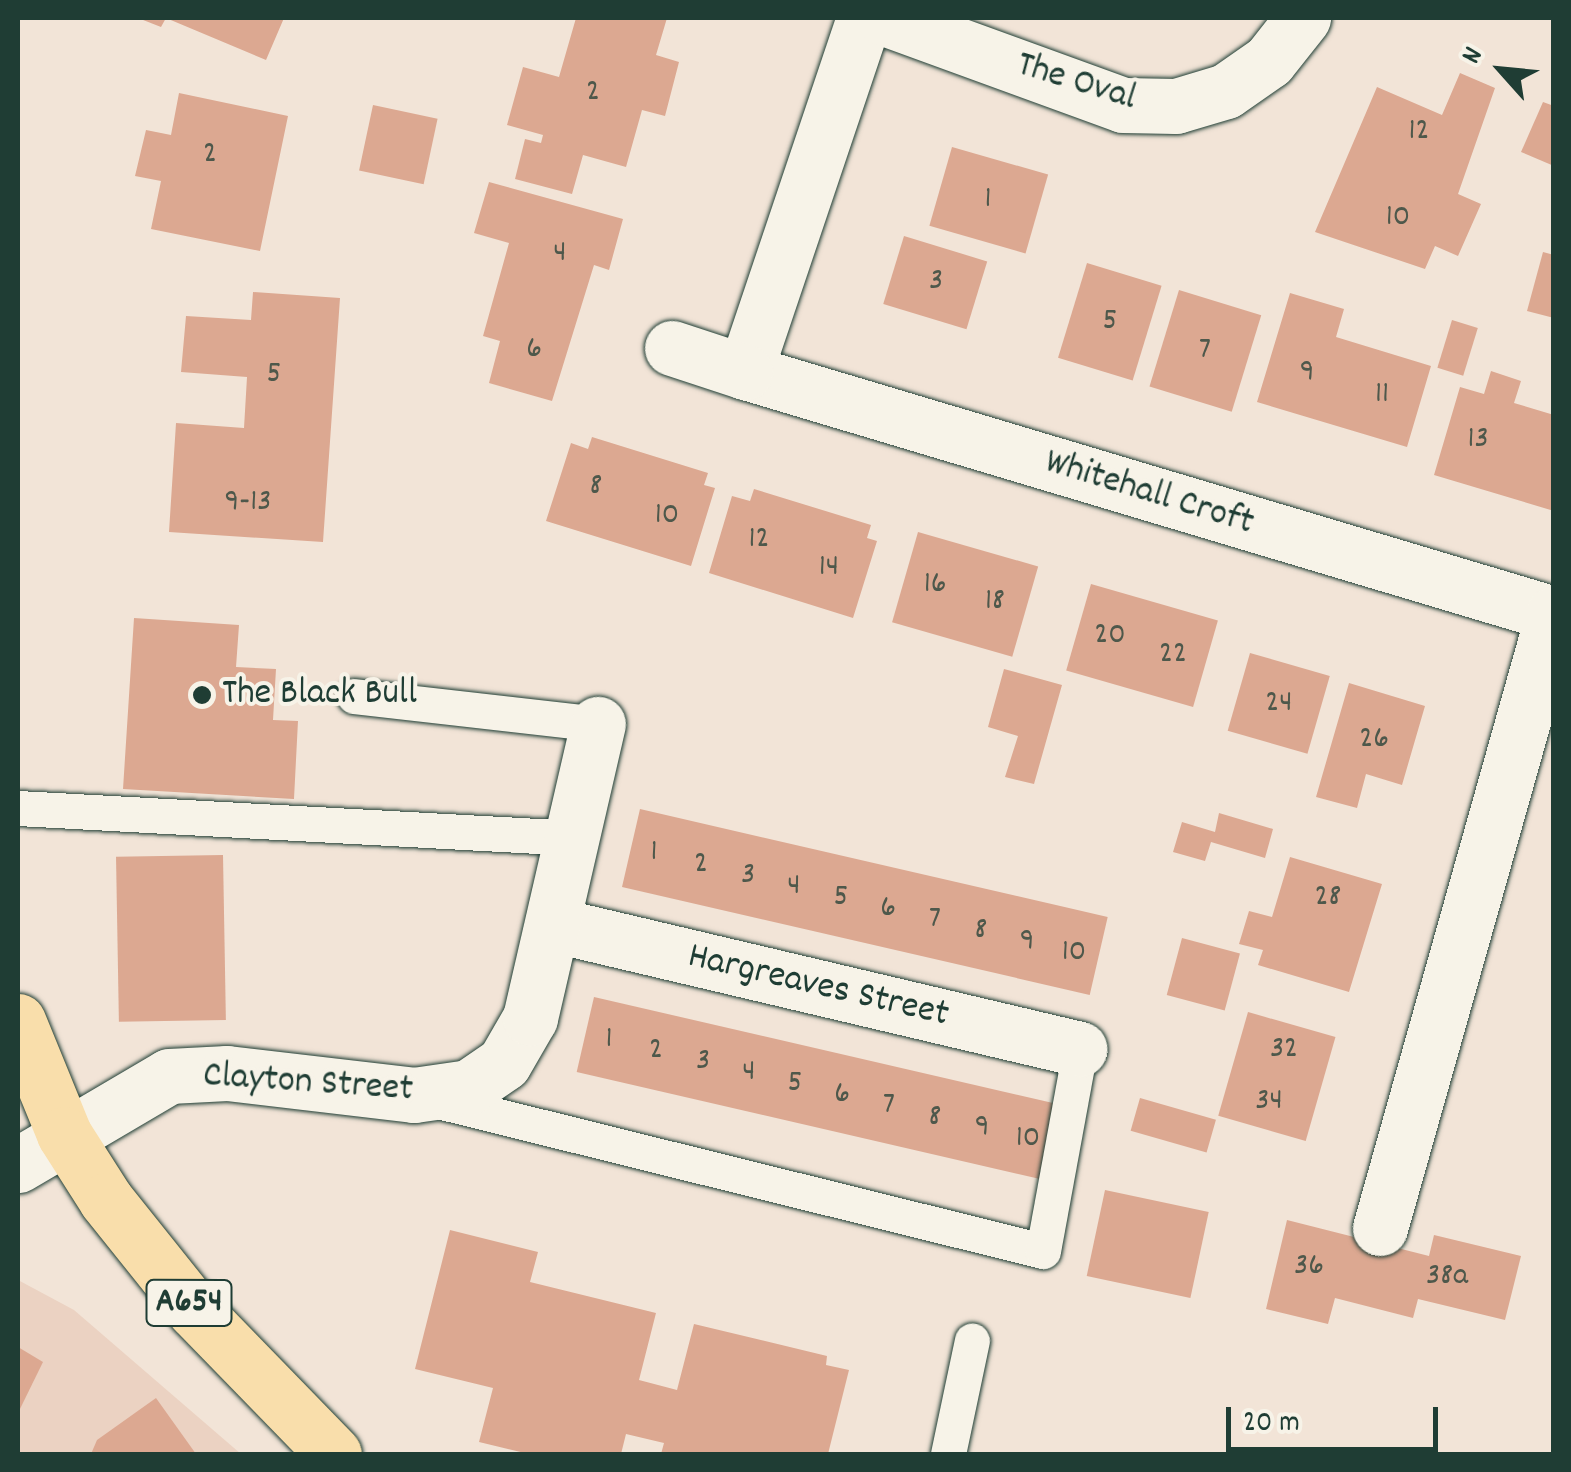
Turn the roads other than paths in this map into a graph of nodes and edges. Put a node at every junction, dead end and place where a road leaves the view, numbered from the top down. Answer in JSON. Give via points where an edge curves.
{"nodes":[{"id":1,"x":864,"y":18,"type":"edge"},
{"id":2,"x":884,"y":18,"type":"edge"},
{"id":3,"x":1303,"y":18,"type":"edge"},
{"id":4,"x":672,"y":348,"type":"dead end"},
{"id":5,"x":745,"y":372,"type":"junction"},
{"id":6,"x":1553,"y":614,"type":"edge"},
{"id":7,"x":354,"y":696,"type":"dead end"},
{"id":8,"x":598,"y":724,"type":"joint"},
{"id":9,"x":18,"y":808,"type":"edge"},
{"id":10,"x":575,"y":838,"type":"junction"},
{"id":11,"x":555,"y":925,"type":"junction"},
{"id":12,"x":18,"y":1021,"type":"edge"},
{"id":13,"x":1080,"y":1049,"type":"joint"},
{"id":14,"x":414,"y":1095,"type":"junction"},
{"id":15,"x":64,"y":1134,"type":"junction"},
{"id":16,"x":18,"y":1166,"type":"edge"},
{"id":17,"x":1380,"y":1228,"type":"dead end"},
{"id":18,"x":972,"y":1340,"type":"dead end"},
{"id":19,"x":334,"y":1454,"type":"edge"},
{"id":20,"x":948,"y":1454,"type":"edge"}],
"edges":[{"from":1,"to":5,"type":"street"},
{"from":2,"to":3,"type":"street","name":"The Oval","via":[[1123,105],[1176,106],[1226,90],[1269,61]]},
{"from":4,"to":5,"type":"street","name":"Whitehall Croft"},
{"from":5,"to":6,"type":"street","name":"Whitehall Croft"},
{"from":6,"to":17,"type":"street","name":"Whitehall Croft"},
{"from":7,"to":8,"type":"lane"},
{"from":8,"to":10,"type":"street","name":"Clayton Street"},
{"from":9,"to":10,"type":"lane"},
{"from":10,"to":11,"type":"street","name":"Clayton Street"},
{"from":11,"to":13,"type":"street","name":"Hargreaves Street"},
{"from":11,"to":14,"type":"street","name":"Clayton Street","via":[[530,1018],[504,1064],[469,1087]]},
{"from":12,"to":15,"type":"main road","number":"A654"},
{"from":13,"to":14,"type":"lane","via":[[1044,1251]]},
{"from":14,"to":15,"type":"street","name":"Clayton Street","via":[[228,1073],[169,1076]]},
{"from":15,"to":16,"type":"street","name":"Clayton Street"},
{"from":15,"to":19,"type":"main road","number":"A654","via":[[195,1311]]},
{"from":18,"to":20,"type":"lane"}]}
